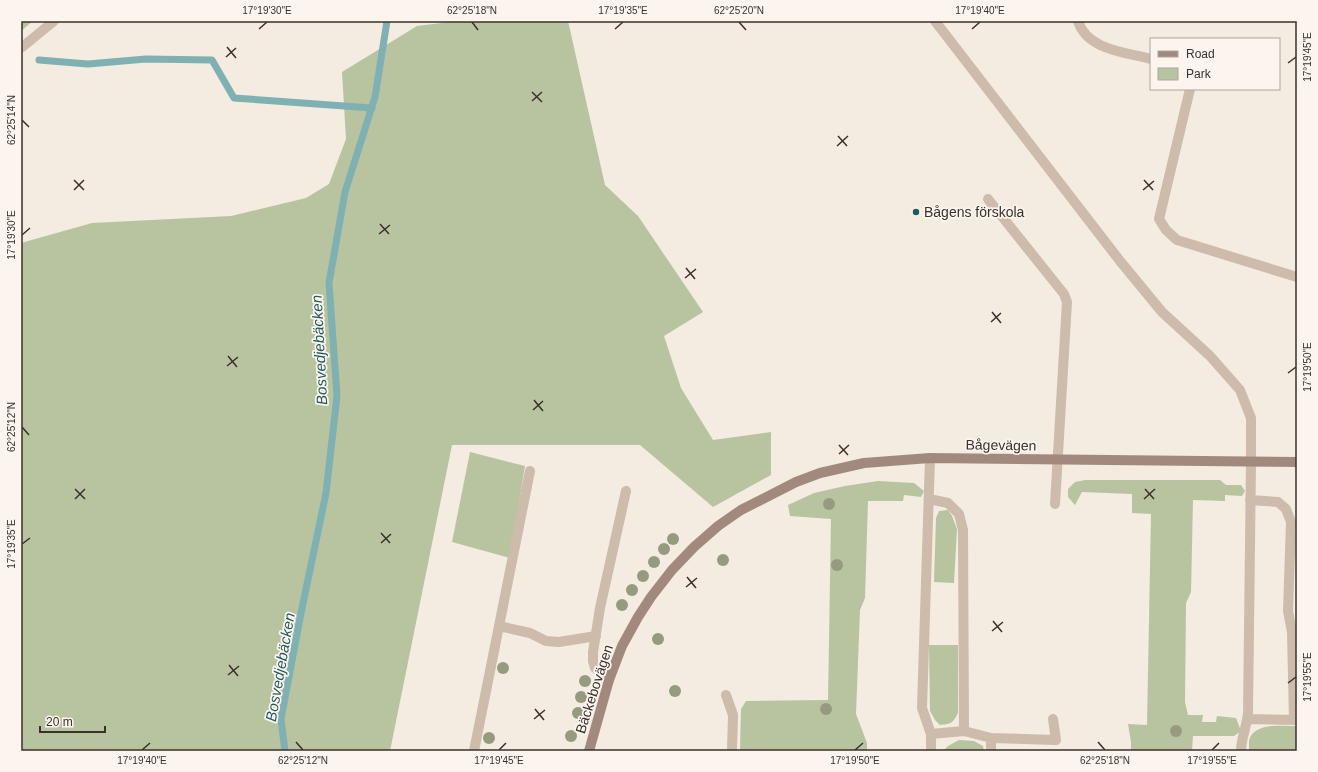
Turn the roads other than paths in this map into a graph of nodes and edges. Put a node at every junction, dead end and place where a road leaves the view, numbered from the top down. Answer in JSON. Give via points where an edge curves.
{"nodes":[{"id":1,"x":54,"y":21,"type":"edge"},
{"id":2,"x":935,"y":21,"type":"edge"},
{"id":3,"x":1078,"y":21,"type":"edge"},
{"id":4,"x":21,"y":48,"type":"edge"},
{"id":5,"x":1150,"y":59,"type":"edge"},
{"id":6,"x":1190,"y":90,"type":"edge"},
{"id":7,"x":988,"y":199,"type":"dead end"},
{"id":8,"x":1297,"y":277,"type":"edge"},
{"id":9,"x":930,"y":458,"type":"junction"},
{"id":10,"x":1058,"y":460,"type":"junction"},
{"id":11,"x":1251,"y":461,"type":"junction"},
{"id":12,"x":1297,"y":462,"type":"edge"},
{"id":13,"x":530,"y":470,"type":"dead end"},
{"id":14,"x":626,"y":491,"type":"dead end"},
{"id":15,"x":929,"y":499,"type":"junction"},
{"id":16,"x":1250,"y":500,"type":"junction"},
{"id":17,"x":1055,"y":504,"type":"dead end"},
{"id":18,"x":718,"y":526,"type":"joint"},
{"id":19,"x":499,"y":626,"type":"junction"},
{"id":20,"x":596,"y":636,"type":"junction"},
{"id":21,"x":609,"y":680,"type":"junction"},
{"id":22,"x":726,"y":695,"type":"dead end"},
{"id":23,"x":1053,"y":719,"type":"dead end"},
{"id":24,"x":1247,"y":719,"type":"junction"},
{"id":25,"x":1296,"y":720,"type":"edge"},
{"id":26,"x":964,"y":731,"type":"junction"},
{"id":27,"x":931,"y":734,"type":"junction"},
{"id":28,"x":991,"y":738,"type":"junction"},
{"id":29,"x":477,"y":750,"type":"edge"},
{"id":30,"x":589,"y":751,"type":"edge"},
{"id":31,"x":732,"y":751,"type":"edge"},
{"id":32,"x":931,"y":751,"type":"edge"},
{"id":33,"x":991,"y":751,"type":"edge"},
{"id":34,"x":1241,"y":751,"type":"edge"}],
"edges":[{"from":1,"to":4,"type":"lane"},
{"from":2,"to":11,"type":"lane","via":[[1162,312],[1210,356],[1240,390],[1251,418]]},
{"from":3,"to":5,"type":"lane","via":[[1088,38],[1102,46]]},
{"from":6,"to":8,"type":"lane","via":[[1159,219],[1177,240]]},
{"from":7,"to":10,"type":"lane","via":[[1064,294],[1067,302]]},
{"from":9,"to":10,"type":"street","name":"Bågevägen"},
{"from":9,"to":15,"type":"lane"},
{"from":9,"to":18,"type":"street","name":"Bågevägen","via":[[864,463],[820,473],[772,493]]},
{"from":10,"to":11,"type":"street","name":"Bågevägen"},
{"from":10,"to":17,"type":"lane"},
{"from":11,"to":12,"type":"street","name":"Bågevägen"},
{"from":11,"to":16,"type":"lane"},
{"from":13,"to":19,"type":"lane"},
{"from":14,"to":20,"type":"lane"},
{"from":15,"to":26,"type":"lane","via":[[948,503],[959,514],[963,530]]},
{"from":15,"to":27,"type":"lane","via":[[922,708]]},
{"from":16,"to":24,"type":"lane"},
{"from":16,"to":25,"type":"lane","via":[[1278,502],[1286,509],[1291,522],[1288,611],[1292,632]]},
{"from":18,"to":21,"type":"street","name":"Bäckebovägen","via":[[672,570],[651,597],[622,646]]},
{"from":19,"to":20,"type":"lane","via":[[530,633],[546,641],[559,642]]},
{"from":19,"to":29,"type":"lane"},
{"from":20,"to":21,"type":"lane","via":[[593,652],[595,668]]},
{"from":21,"to":30,"type":"street","name":"Bäckebovägen"},
{"from":22,"to":31,"type":"lane","via":[[733,715]]},
{"from":23,"to":28,"type":"lane","via":[[1056,740]]},
{"from":24,"to":25,"type":"lane"},
{"from":24,"to":34,"type":"lane"},
{"from":26,"to":27,"type":"lane"},
{"from":26,"to":28,"type":"lane"},
{"from":27,"to":32,"type":"lane"},
{"from":28,"to":33,"type":"lane"}]}
